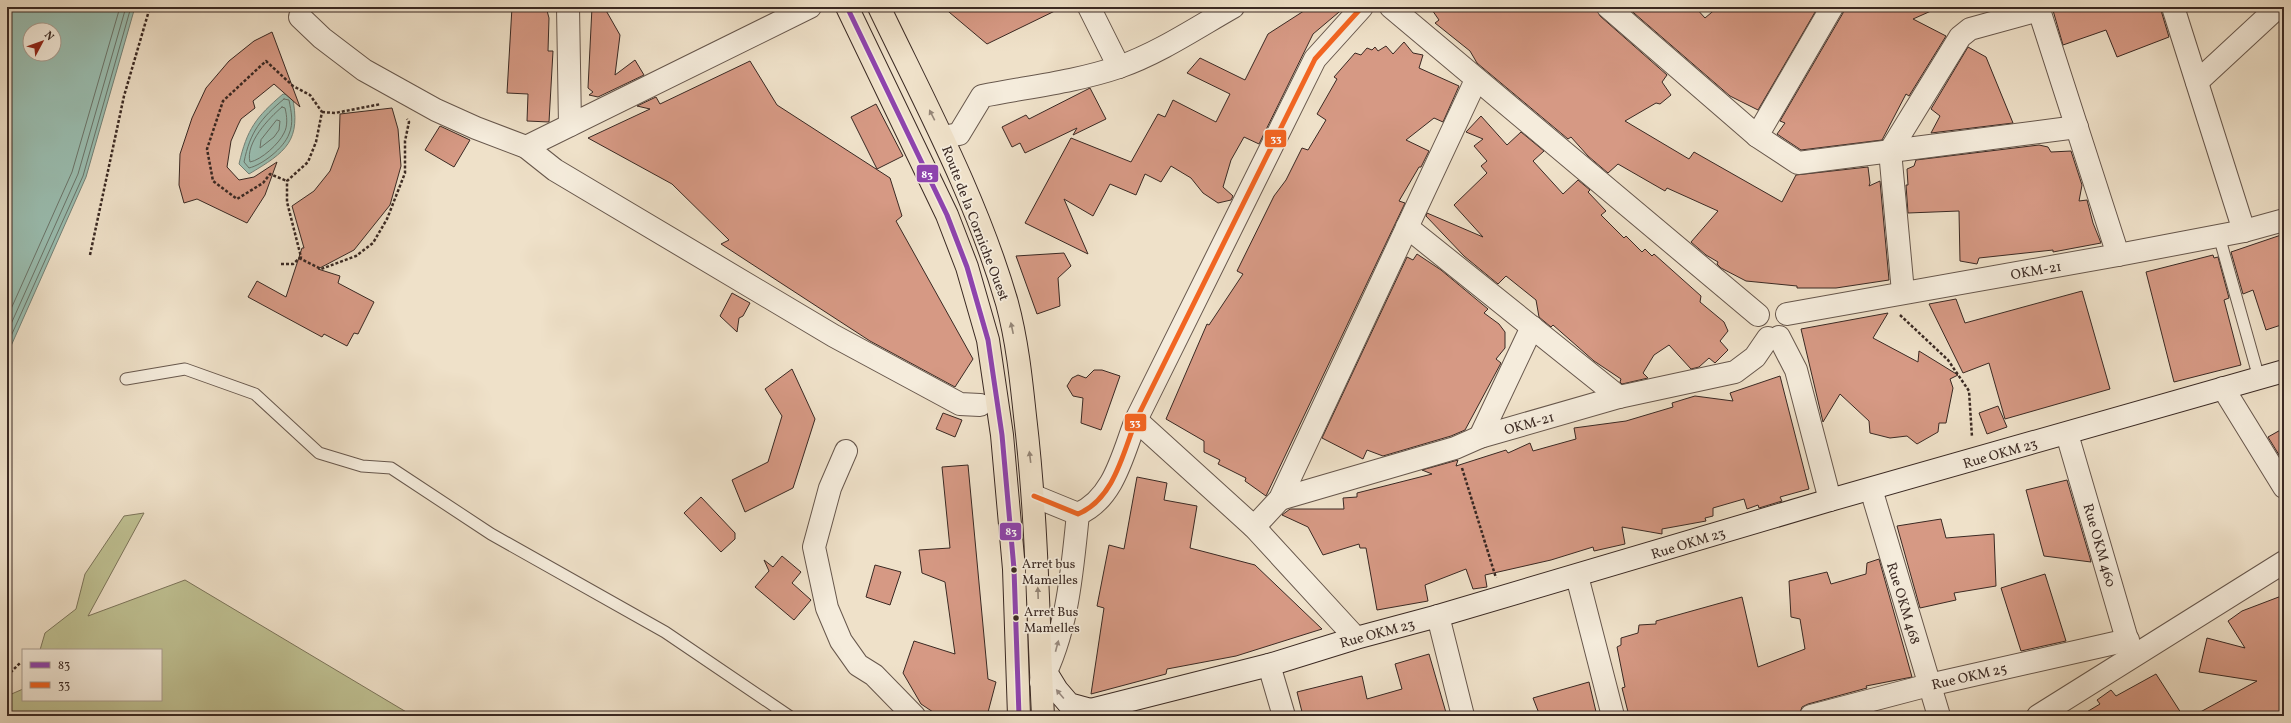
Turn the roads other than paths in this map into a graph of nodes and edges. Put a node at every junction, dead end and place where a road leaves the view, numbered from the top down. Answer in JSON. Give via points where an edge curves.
{"nodes":[{"id":1,"x":568,"y":7,"type":"edge"},
{"id":2,"x":810,"y":7,"type":"edge"},
{"id":3,"x":847,"y":7,"type":"edge"},
{"id":4,"x":879,"y":7,"type":"edge"},
{"id":5,"x":1089,"y":7,"type":"edge"},
{"id":6,"x":1233,"y":7,"type":"edge"},
{"id":7,"x":1362,"y":7,"type":"edge"},
{"id":8,"x":1391,"y":7,"type":"edge"},
{"id":9,"x":1608,"y":7,"type":"edge"},
{"id":10,"x":2173,"y":7,"type":"edge"},
{"id":11,"x":2278,"y":7,"type":"edge"},
{"id":12,"x":2039,"y":9,"type":"edge"},
{"id":13,"x":1824,"y":10,"type":"edge"},
{"id":14,"x":300,"y":17,"type":"dead end"},
{"id":15,"x":1119,"y":67,"type":"junction"},
{"id":16,"x":1476,"y":80,"type":"junction"},
{"id":17,"x":2197,"y":82,"type":"junction"},
{"id":18,"x":570,"y":125,"type":"junction"},
{"id":19,"x":2077,"y":127,"type":"junction"},
{"id":20,"x":1757,"y":136,"type":"junction"},
{"id":21,"x":943,"y":137,"type":"junction"},
{"id":22,"x":526,"y":147,"type":"junction"},
{"id":23,"x":1890,"y":151,"type":"junction"},
{"id":24,"x":2284,"y":220,"type":"edge"},
{"id":25,"x":1407,"y":226,"type":"junction"},
{"id":26,"x":2244,"y":231,"type":"junction"},
{"id":27,"x":2219,"y":236,"type":"junction"},
{"id":28,"x":2118,"y":255,"type":"junction"},
{"id":29,"x":1896,"y":293,"type":"junction"},
{"id":30,"x":1787,"y":314,"type":"junction"},
{"id":31,"x":1758,"y":316,"type":"junction"},
{"id":32,"x":1532,"y":327,"type":"junction"},
{"id":33,"x":1773,"y":338,"type":"junction"},
{"id":34,"x":2284,"y":371,"type":"edge"},
{"id":35,"x":2259,"y":378,"type":"junction"},
{"id":36,"x":126,"y":379,"type":"dead end"},
{"id":37,"x":996,"y":382,"type":"junction"},
{"id":38,"x":2223,"y":388,"type":"junction"},
{"id":39,"x":1619,"y":398,"type":"junction"},
{"id":40,"x":980,"y":405,"type":"junction"},
{"id":41,"x":1136,"y":420,"type":"junction"},
{"id":42,"x":2067,"y":434,"type":"junction"},
{"id":43,"x":1002,"y":435,"type":"junction"},
{"id":44,"x":1480,"y":437,"type":"junction"},
{"id":45,"x":846,"y":451,"type":"dead end"},
{"id":46,"x":2284,"y":487,"type":"edge"},
{"id":47,"x":1870,"y":489,"type":"junction"},
{"id":48,"x":1034,"y":496,"type":"junction"},
{"id":49,"x":1280,"y":499,"type":"junction"},
{"id":50,"x":1830,"y":500,"type":"junction"},
{"id":51,"x":1078,"y":514,"type":"junction"},
{"id":52,"x":1254,"y":527,"type":"junction"},
{"id":53,"x":2284,"y":562,"type":"edge"},
{"id":54,"x":1577,"y":576,"type":"junction"},
{"id":55,"x":1438,"y":616,"type":"junction"},
{"id":56,"x":1356,"y":638,"type":"junction"},
{"id":57,"x":2130,"y":649,"type":"junction"},
{"id":58,"x":1269,"y":665,"type":"junction"},
{"id":59,"x":1043,"y":673,"type":"junction"},
{"id":60,"x":1929,"y":685,"type":"junction"},
{"id":61,"x":1087,"y":713,"type":"edge"},
{"id":62,"x":789,"y":716,"type":"edge"},
{"id":63,"x":914,"y":716,"type":"edge"},
{"id":64,"x":1019,"y":716,"type":"edge"},
{"id":65,"x":1043,"y":716,"type":"edge"},
{"id":66,"x":1284,"y":716,"type":"edge"},
{"id":67,"x":1463,"y":716,"type":"edge"},
{"id":68,"x":1613,"y":716,"type":"edge"},
{"id":69,"x":1811,"y":716,"type":"edge"},
{"id":70,"x":1939,"y":716,"type":"edge"},
{"id":71,"x":2038,"y":716,"type":"edge"}],
"edges":[{"from":1,"to":18,"type":"street"},
{"from":2,"to":18,"type":"street"},
{"from":3,"to":37,"type":"highway","name":"Route de la Corniche Ouest","via":[[947,216],[968,268],[988,340]]},
{"from":21,"to":4,"type":"highway","name":"Route de la Corniche Ouest","one_way":true},
{"from":5,"to":15,"type":"street"},
{"from":6,"to":15,"type":"street","via":[[1144,57]]},
{"from":7,"to":41,"type":"street","via":[[1315,59]]},
{"from":8,"to":16,"type":"street"},
{"from":9,"to":20,"type":"street"},
{"from":10,"to":17,"type":"street"},
{"from":11,"to":17,"type":"street"},
{"from":12,"to":19,"type":"street"},
{"from":12,"to":23,"type":"street","via":[[1970,29],[1960,37]]},
{"from":13,"to":20,"type":"street"},
{"from":14,"to":22,"type":"street","via":[[322,38],[364,70],[443,113]]},
{"from":15,"to":21,"type":"street","via":[[1082,77],[982,96],[959,134]]},
{"from":16,"to":25,"type":"street"},
{"from":16,"to":31,"type":"street"},
{"from":17,"to":26,"type":"street"},
{"from":18,"to":22,"type":"street"},
{"from":19,"to":23,"type":"street"},
{"from":19,"to":28,"type":"street"},
{"from":20,"to":23,"type":"street","via":[[1798,163]]},
{"from":48,"to":21,"type":"highway","name":"Route de la Corniche Ouest","one_way":true,"via":[[1018,354],[1007,304],[991,255]]},
{"from":22,"to":40,"type":"street","via":[[554,170],[834,336],[960,404]]},
{"from":23,"to":29,"type":"street"},
{"from":24,"to":26,"type":"street","name":"OKM-21"},
{"from":25,"to":32,"type":"street"},
{"from":25,"to":49,"type":"street"},
{"from":26,"to":27,"type":"street","name":"OKM-21"},
{"from":27,"to":28,"type":"street","name":"OKM-21"},
{"from":27,"to":35,"type":"lane"},
{"from":28,"to":29,"type":"street","name":"OKM-21"},
{"from":29,"to":30,"type":"street","name":"OKM-21"},
{"from":30,"to":31,"type":"street","via":[[1779,307],[1769,306],[1760,311]]},
{"from":30,"to":33,"type":"street","via":[[1789,325],[1784,334]]},
{"from":31,"to":33,"type":"street","via":[[1759,331]]},
{"from":32,"to":39,"type":"street"},
{"from":32,"to":44,"type":"street"},
{"from":33,"to":39,"type":"street","name":"OKM-21","via":[[1755,357],[1735,372]]},
{"from":33,"to":50,"type":"street","via":[[1796,370]]},
{"from":34,"to":35,"type":"street","name":"Rue OKM 23"},
{"from":35,"to":38,"type":"street","name":"Rue OKM 23"},
{"from":36,"to":62,"type":"lane","via":[[185,369],[255,394],[320,453],[362,466],[391,468],[491,534],[665,632]]},
{"from":37,"to":40,"type":"street","via":[[993,391]]},
{"from":37,"to":43,"type":"highway","name":"Route de la Corniche Ouest"},
{"from":38,"to":42,"type":"street","name":"Rue OKM 23"},
{"from":38,"to":46,"type":"street"},
{"from":39,"to":44,"type":"street","name":"OKM-21"},
{"from":40,"to":43,"type":"street"},
{"from":41,"to":51,"type":"street","via":[[1113,479],[1099,500]]},
{"from":41,"to":52,"type":"street"},
{"from":42,"to":47,"type":"street","name":"Rue OKM 23"},
{"from":42,"to":57,"type":"street","name":"Rue OKM 460"},
{"from":43,"to":64,"type":"highway","name":"Route de la Corniche Ouest","via":[[1014,569]]},
{"from":44,"to":49,"type":"street","name":"OKM-21","via":[[1455,448]]},
{"from":45,"to":63,"type":"street","via":[[830,488],[814,547],[826,608],[841,641],[858,665],[874,675]]},
{"from":47,"to":50,"type":"street","name":"Rue OKM 23"},
{"from":47,"to":60,"type":"street","name":"Rue OKM 468"},
{"from":48,"to":51,"type":"street"},
{"from":59,"to":48,"type":"highway","name":"Route de la Corniche Ouest","one_way":true},
{"from":49,"to":52,"type":"street"},
{"from":50,"to":54,"type":"street","name":"Rue OKM 23"},
{"from":59,"to":51,"type":"street","one_way":true,"via":[[1054,655],[1065,615]]},
{"from":52,"to":56,"type":"street"},
{"from":53,"to":57,"type":"street"},
{"from":54,"to":55,"type":"street","name":"Rue OKM 23"},
{"from":54,"to":68,"type":"street"},
{"from":55,"to":56,"type":"street","name":"Rue OKM 23"},
{"from":55,"to":67,"type":"street"},
{"from":56,"to":58,"type":"street","name":"Rue OKM 23"},
{"from":57,"to":60,"type":"street","name":"Rue OKM 25"},
{"from":57,"to":71,"type":"street"},
{"from":58,"to":61,"type":"street","name":"Rue OKM 23"},
{"from":58,"to":66,"type":"street"},
{"from":61,"to":59,"type":"street","one_way":true,"via":[[1069,704]]},
{"from":59,"to":65,"type":"highway","name":"Route de la Corniche Ouest"},
{"from":60,"to":69,"type":"street","name":"Rue OKM 25"},
{"from":60,"to":70,"type":"street","name":"Rue OKM 468"}]}
